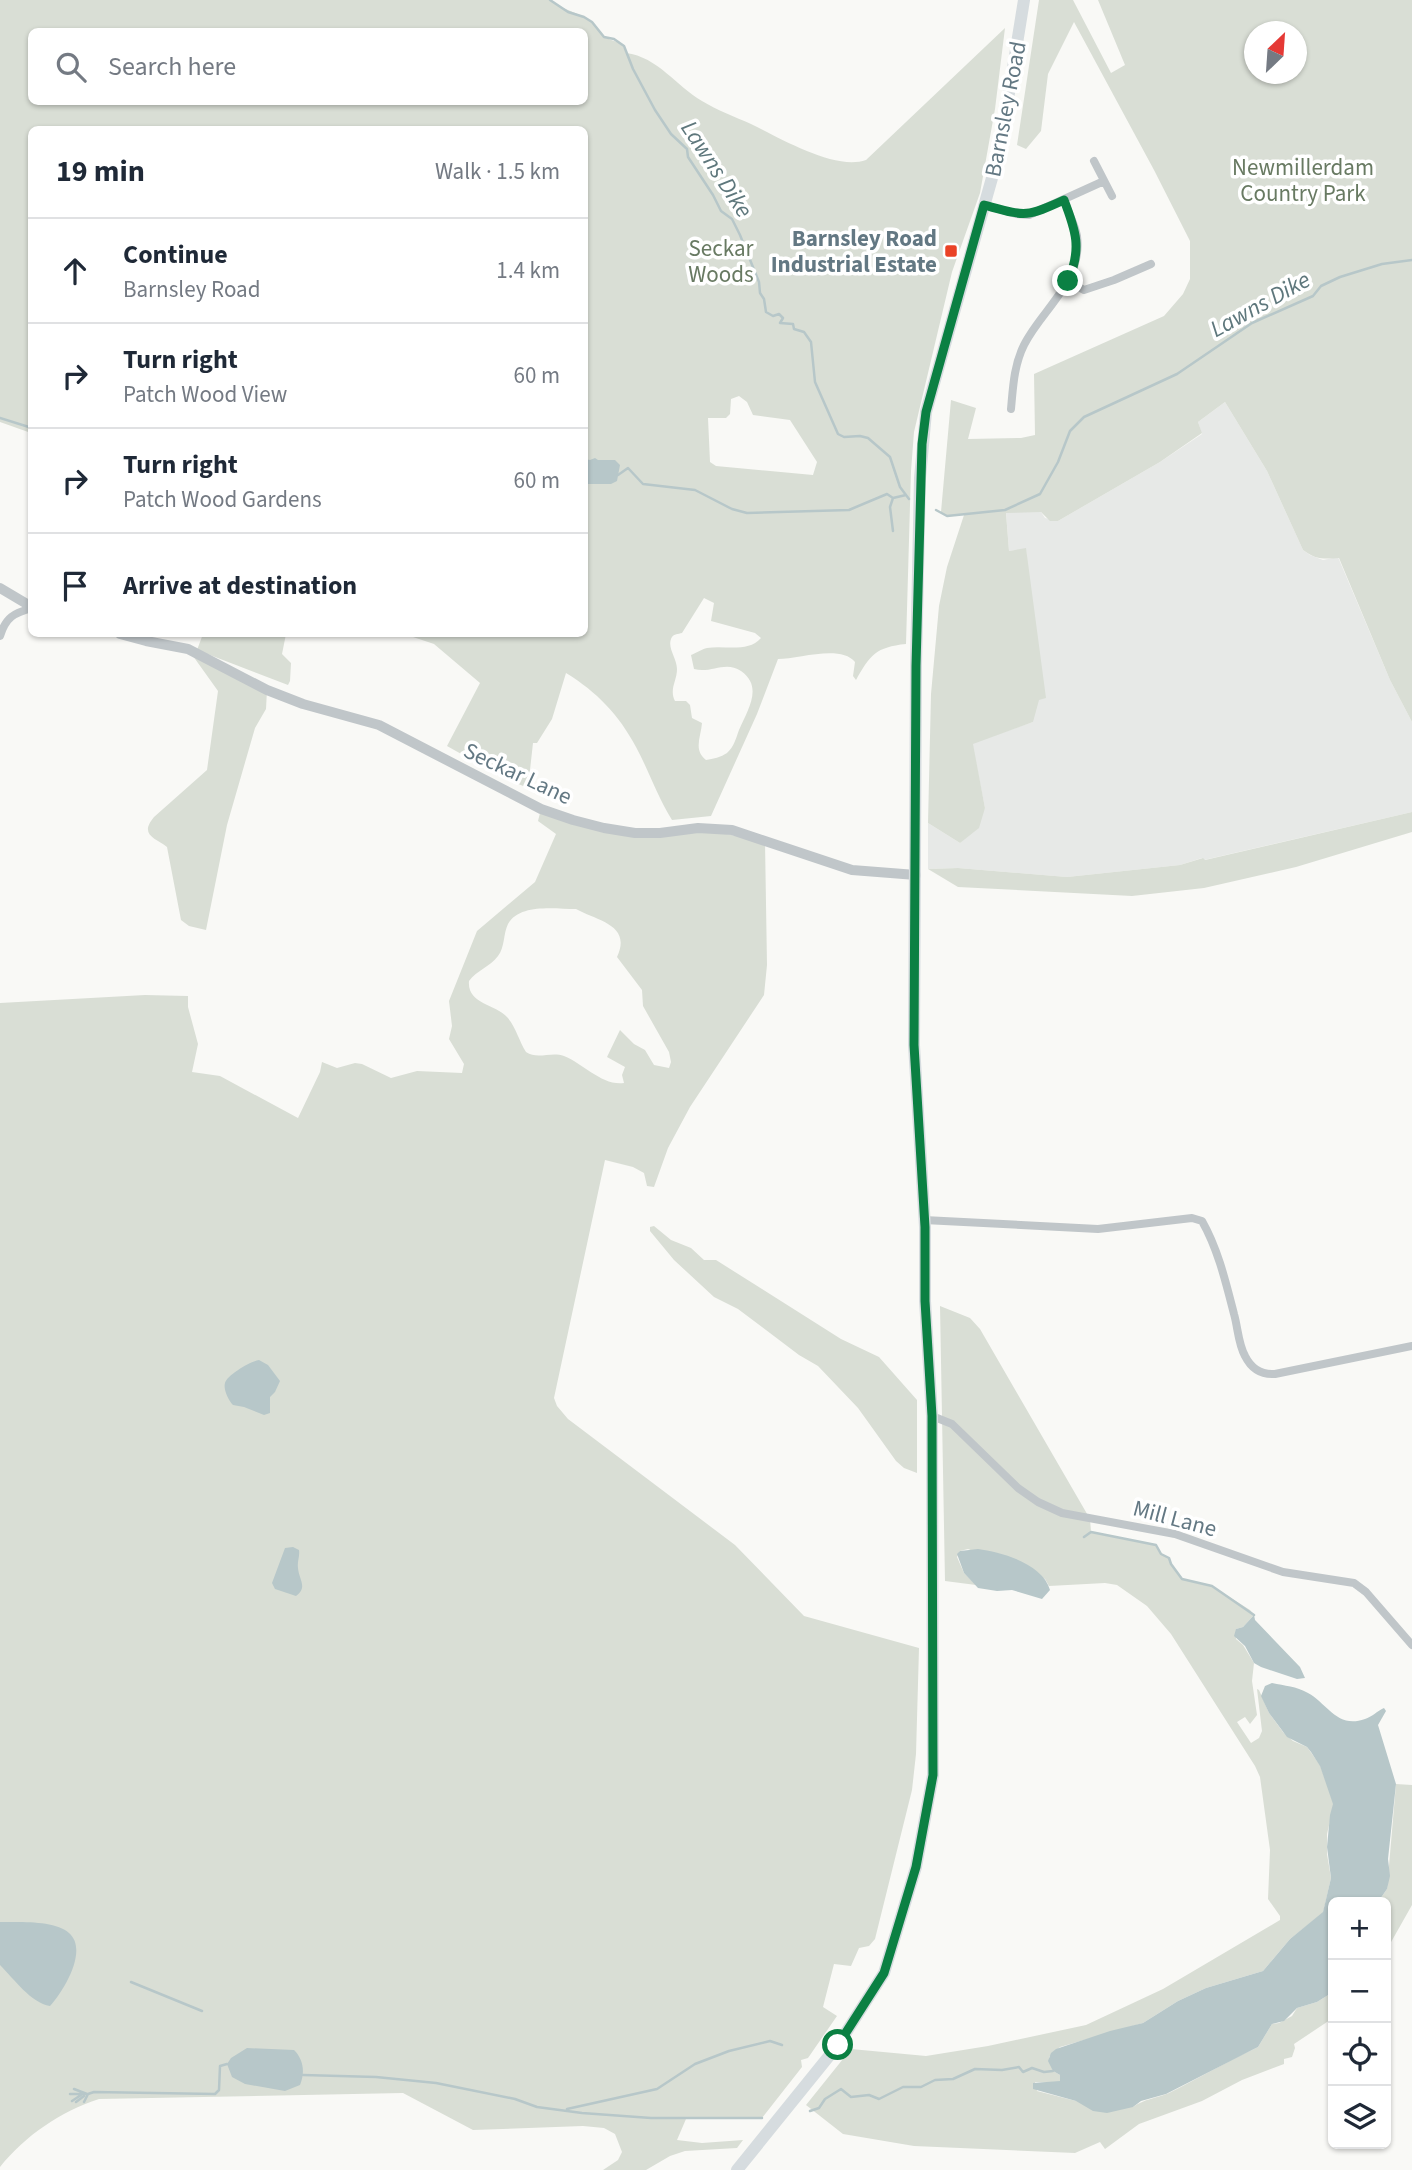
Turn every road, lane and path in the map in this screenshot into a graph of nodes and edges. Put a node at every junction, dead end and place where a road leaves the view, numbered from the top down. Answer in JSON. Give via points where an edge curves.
{"nodes":[{"id":1,"x":1024,"y":0,"type":"edge"},
{"id":2,"x":1094,"y":162,"type":"dead end"},
{"id":3,"x":1104,"y":181,"type":"junction"},
{"id":4,"x":1112,"y":196,"type":"dead end"},
{"id":5,"x":1064,"y":200,"type":"junction"},
{"id":6,"x":984,"y":205,"type":"junction"},
{"id":7,"x":1152,"y":264,"type":"dead end"},
{"id":8,"x":1068,"y":281,"type":"junction"},
{"id":9,"x":1011,"y":409,"type":"dead end"},
{"id":10,"x":0,"y":587,"type":"edge"},
{"id":11,"x":28,"y":605,"type":"edge"},
{"id":12,"x":28,"y":609,"type":"edge"},
{"id":13,"x":0,"y":636,"type":"edge"},
{"id":14,"x":131,"y":637,"type":"edge"},
{"id":15,"x":916,"y":875,"type":"junction"},
{"id":16,"x":924,"y":1220,"type":"junction"},
{"id":17,"x":1412,"y":1346,"type":"edge"},
{"id":18,"x":932,"y":1416,"type":"junction"},
{"id":19,"x":1412,"y":1645,"type":"edge"},
{"id":20,"x":737,"y":2170,"type":"edge"}],
"edges":[{"from":1,"to":6,"type":"main road","name":"Barnsley Road","via":[[1003,130]]},
{"from":2,"to":3,"type":"street"},
{"from":3,"to":4,"type":"street"},
{"from":3,"to":5,"type":"street"},
{"from":5,"to":6,"type":"street","via":[[1030,215]]},
{"from":5,"to":8,"type":"street","via":[[1077,240]]},
{"from":6,"to":15,"type":"main road","name":"Barnsley Road","via":[[926,412],[922,444]]},
{"from":7,"to":8,"type":"street","via":[[1084,290]]},
{"from":8,"to":9,"type":"street","via":[[1024,344],[1015,371]]},
{"from":10,"to":11,"type":"street"},
{"from":12,"to":13,"type":"street","via":[[7,619]]},
{"from":14,"to":15,"type":"street","name":"Seckar Lane","via":[[188,649],[274,693],[379,725],[541,809],[573,820],[635,832],[732,830],[852,870]]},
{"from":15,"to":16,"type":"main road","name":"Barnsley Road","via":[[914,1045]]},
{"from":16,"to":17,"type":"street","via":[[1098,1228],[1192,1218],[1202,1221],[1211,1238],[1239,1344],[1257,1371],[1275,1374]]},
{"from":16,"to":18,"type":"main road","name":"Barnsley Road"},
{"from":18,"to":19,"type":"street","name":"Mill Lane","via":[[952,1424],[1038,1503],[1062,1513],[1175,1534],[1283,1572],[1354,1583]]},
{"from":18,"to":20,"type":"main road","name":"Barnsley Road","via":[[933,1775],[916,1867],[884,1973],[838,2045]]}]}
